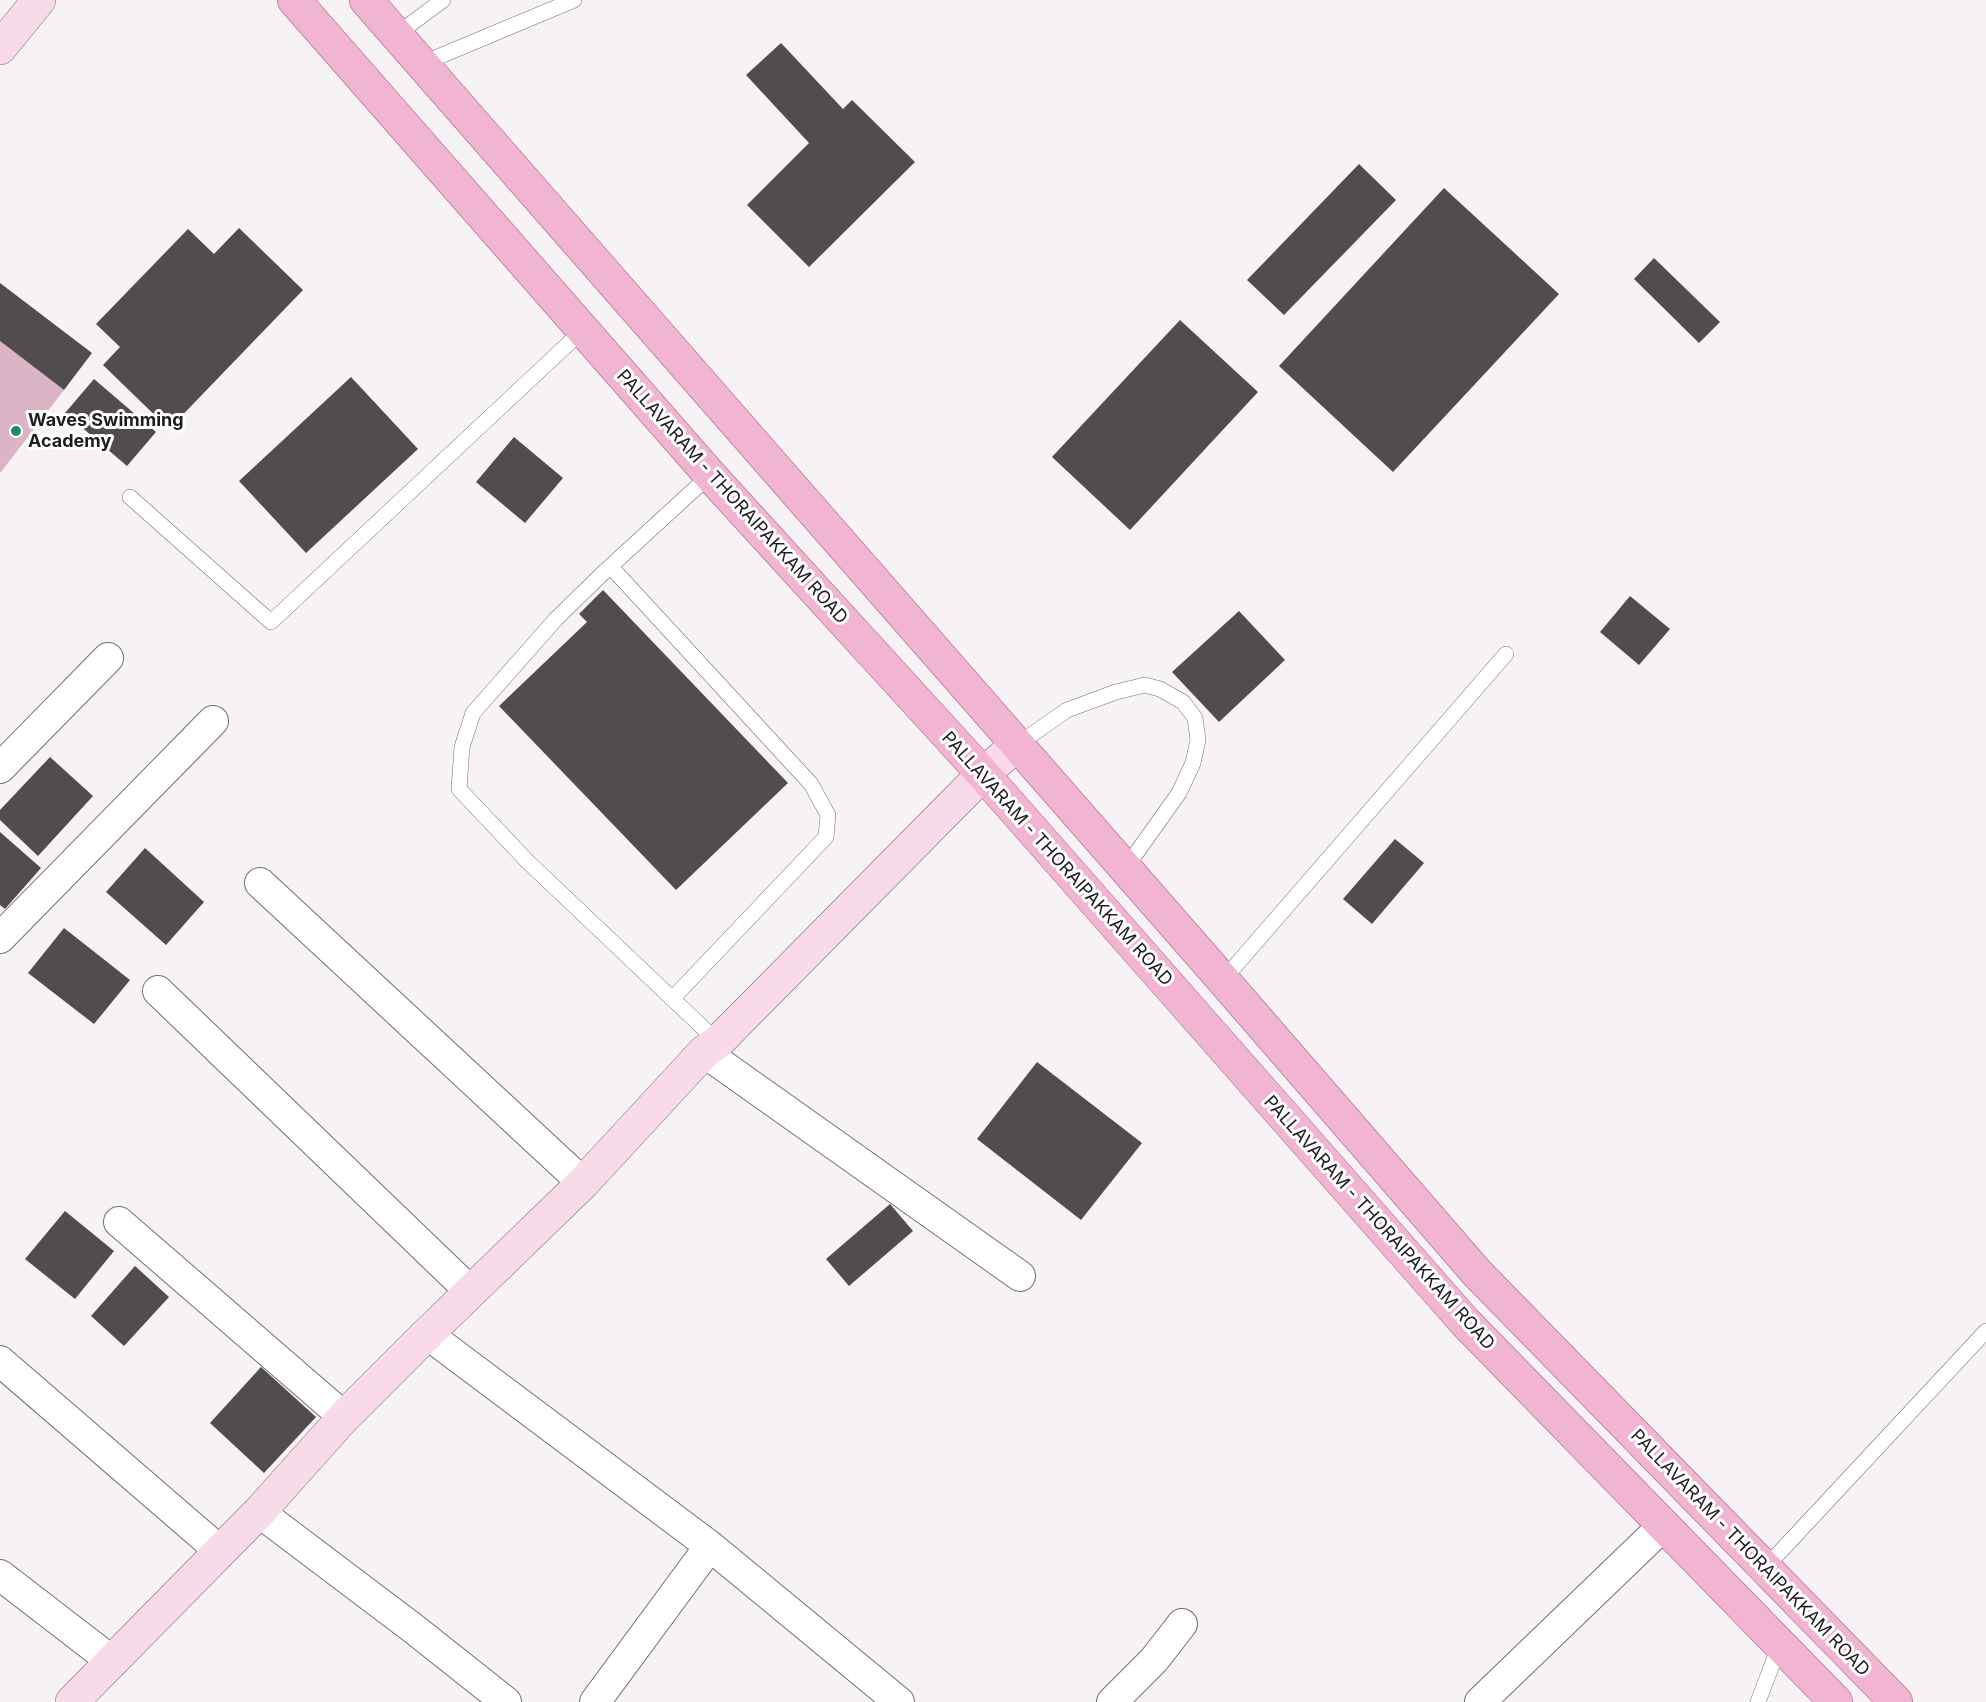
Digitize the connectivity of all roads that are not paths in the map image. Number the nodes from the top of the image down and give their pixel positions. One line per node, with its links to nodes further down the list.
1 (39, 0): 7 (street)
2 (294, 0): 9 (main road, PALLAVARAM - THORAIPAKKAM ROAD)
3 (366, 0): 6 (main road, PALLAVARAM - THORAIPAKKAM ROAD)
4 (443, 0): 6 (lane)
5 (574, 0): 8 (lane)
6 (396, 35): 8 (main road, PALLAVARAM - THORAIPAKKAM ROAD)
7 (2, 41)
8 (421, 64): 16 (main road, PALLAVARAM - THORAIPAKKAM ROAD)
9 (584, 330): 10 (main road, PALLAVARAM - THORAIPAKKAM ROAD); 11 (lane)
10 (710, 475): 12 (lane); 18 (main road, PALLAVARAM - THORAIPAKKAM ROAD)
11 (130, 497)
12 (611, 567): 24 (lane); 24 (lane)
13 (1506, 654): 22 (lane)
14 (108, 658): 17 (street)
15 (213, 721): 21 (street)
16 (1017, 745): 18 (street); 19 (main road, PALLAVARAM - THORAIPAKKAM ROAD); 19 (lane)
17 (0, 768)
18 (982, 774): 25 (street); 35 (main road, PALLAVARAM - THORAIPAKKAM ROAD)
19 (1125, 869): 22 (main road, PALLAVARAM - THORAIPAKKAM ROAD)
20 (260, 883): 26 (street)
21 (0, 938)
22 (1223, 980): 38 (main road, PALLAVARAM - THORAIPAKKAM ROAD)
23 (158, 991): 29 (street)
24 (672, 999): 25 (lane)
25 (711, 1047): 26 (street); 28 (street)
26 (583, 1183): 29 (street)
27 (119, 1221): 33 (street)
28 (1020, 1276)
29 (471, 1292): 31 (street)
30 (1986, 1331): 38 (lane)
31 (427, 1334): 33 (street); 36 (street)
32 (0, 1361): 37 (street)
33 (344, 1417): 34 (street)
34 (259, 1512): 37 (street); 44 (street)
35 (1664, 1526): 41 (main road, PALLAVARAM - THORAIPAKKAM ROAD); 48 (street)
36 (710, 1546): 45 (street); 46 (street)
37 (220, 1551): 42 (street)
38 (1765, 1568): 51 (main road, PALLAVARAM - THORAIPAKKAM ROAD)
39 (0, 1575): 42 (street)
40 (1182, 1624): 47 (street)
41 (1780, 1644): 49 (lane); 50 (main road, PALLAVARAM - THORAIPAKKAM ROAD)
42 (113, 1662): 43 (street)
43 (72, 1702)
44 (506, 1702)
45 (596, 1702)
46 (898, 1702)
47 (1112, 1702)
48 (1480, 1702)
49 (1758, 1702)
50 (1836, 1702)
51 (1896, 1702)

